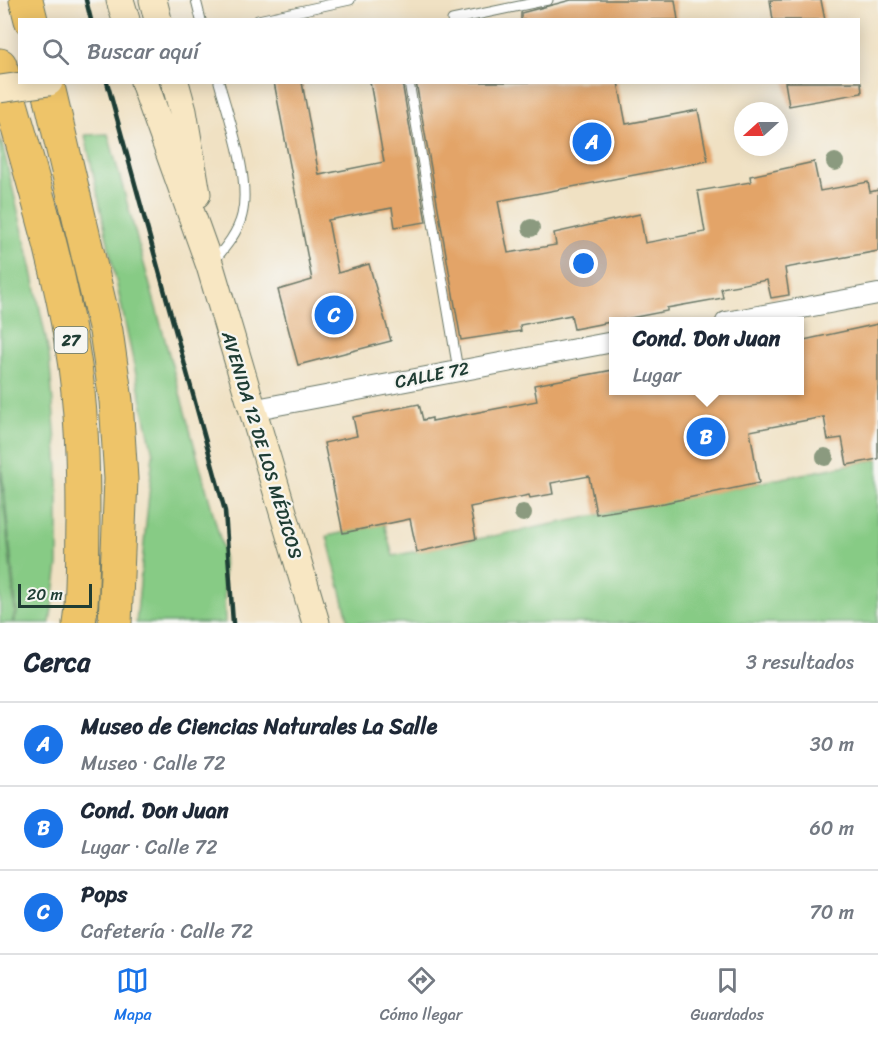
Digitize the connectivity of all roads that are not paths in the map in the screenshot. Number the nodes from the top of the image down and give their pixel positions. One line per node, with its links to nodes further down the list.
1 (26, 0): 7 (highway)
2 (120, 0): 8 (main road)
3 (153, 0): 9 (main road)
4 (196, 0): 10 (lane)
5 (350, 0): 11 (lane)
6 (548, 0): 12 (lane)
7 (30, 18)
8 (125, 18)
9 (158, 18)
10 (200, 18)
11 (267, 18)
12 (462, 18)
13 (0, 65): 29 (highway, 27)
14 (34, 84): 21 (main road, bridge)
15 (48, 84): 30 (highway, 27)
16 (145, 84): 23 (main road, AVENIDA 12 DE LOS MÉDICOS)
17 (164, 84): 22 (main road)
18 (176, 84): 22 (main road, AVENIDA 12 DE LOS MÉDICOS)
19 (220, 84): 23 (lane)
20 (409, 84): 27 (lane)
21 (0, 89)
22 (183, 111): 23 (main road, AVENIDA 12 DE LOS MÉDICOS)
23 (210, 266): 28 (main road, AVENIDA 12 DE LOS MÉDICOS)
24 (878, 294): 25 (street)
25 (749, 317)
26 (609, 343): 27 (street, CALLE 72)
27 (458, 370): 28 (street, CALLE 72)
28 (251, 410): 31 (main road, AVENIDA 12 DE LOS MÉDICOS)
29 (79, 623)
30 (115, 623)
31 (316, 623)

